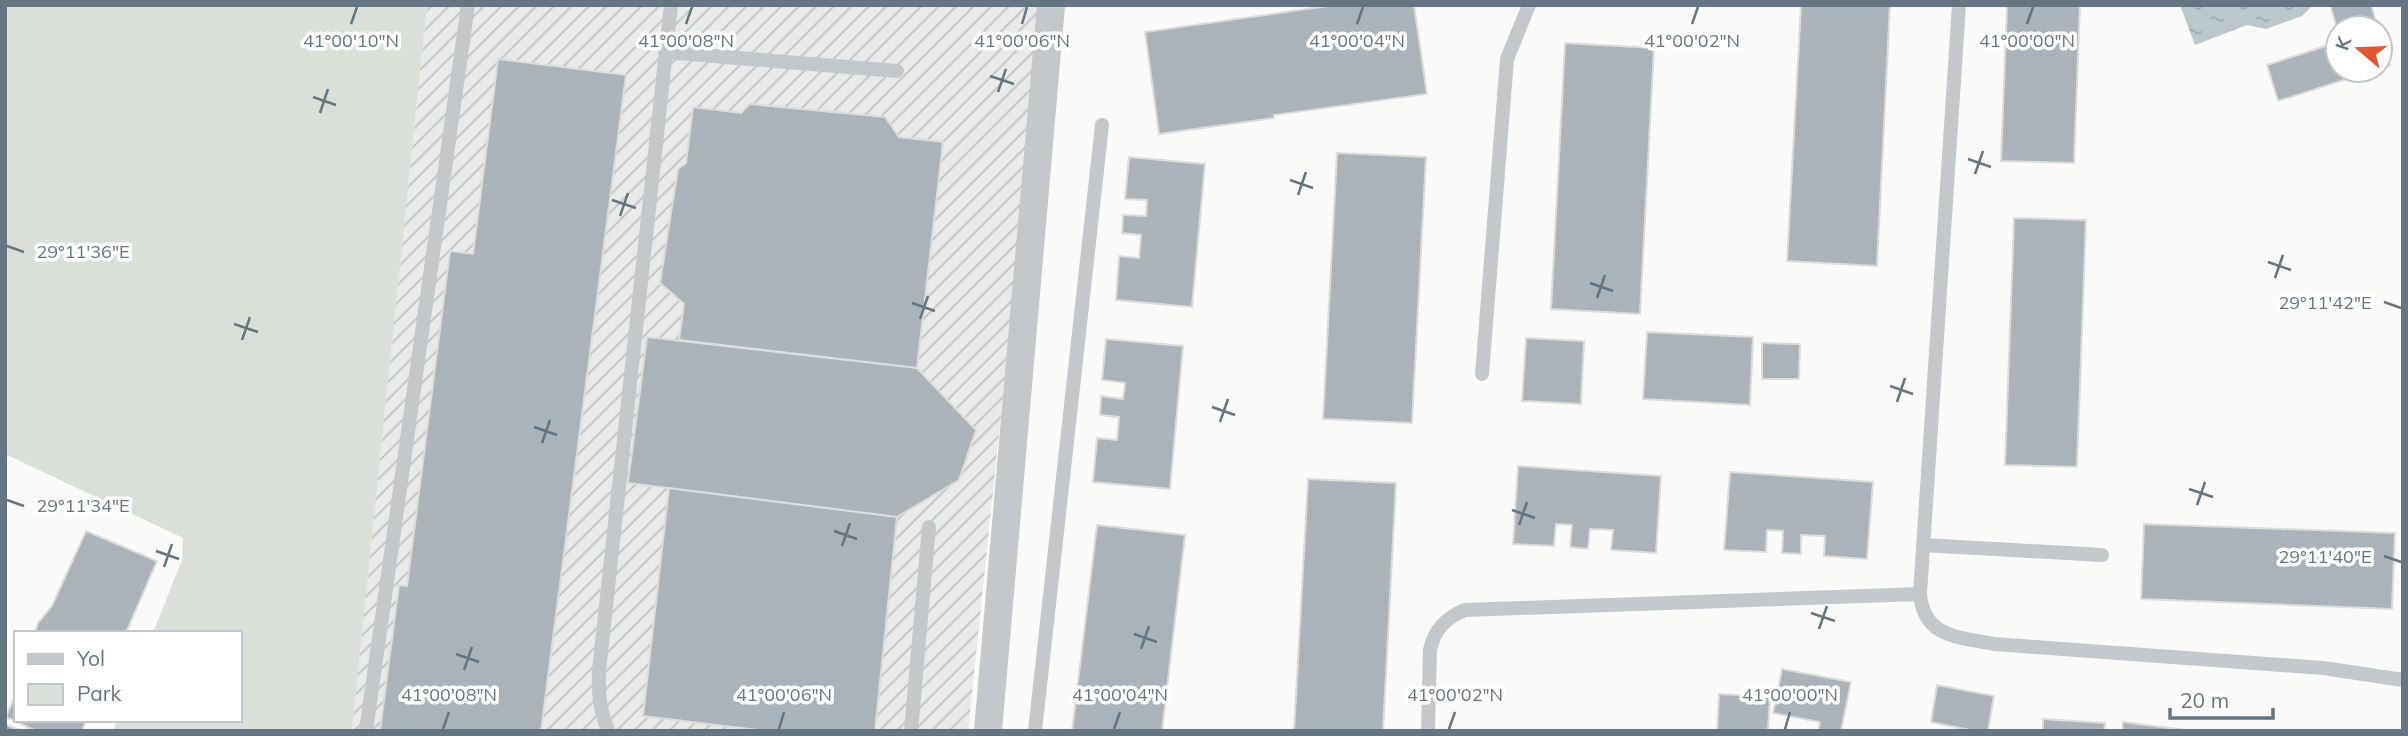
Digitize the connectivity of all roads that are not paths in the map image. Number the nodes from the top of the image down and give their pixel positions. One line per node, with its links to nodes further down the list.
1 (468, 5): 15 (lane)
2 (671, 5): 6 (lane)
3 (1051, 5): 18 (street)
4 (1529, 5): 9 (lane)
5 (1959, 5): 11 (lane)
6 (665, 52): 7 (lane); 16 (lane)
7 (897, 71)
8 (1102, 125): 19 (lane)
9 (1482, 374)
10 (929, 527): 17 (lane)
11 (1923, 545): 12 (lane); 13 (lane)
12 (2102, 555)
13 (1920, 594): 14 (lane); 20 (lane)
14 (2403, 680)
15 (366, 731)
16 (608, 731)
17 (911, 731)
18 (988, 731)
19 (1035, 731)
20 (1428, 731)

